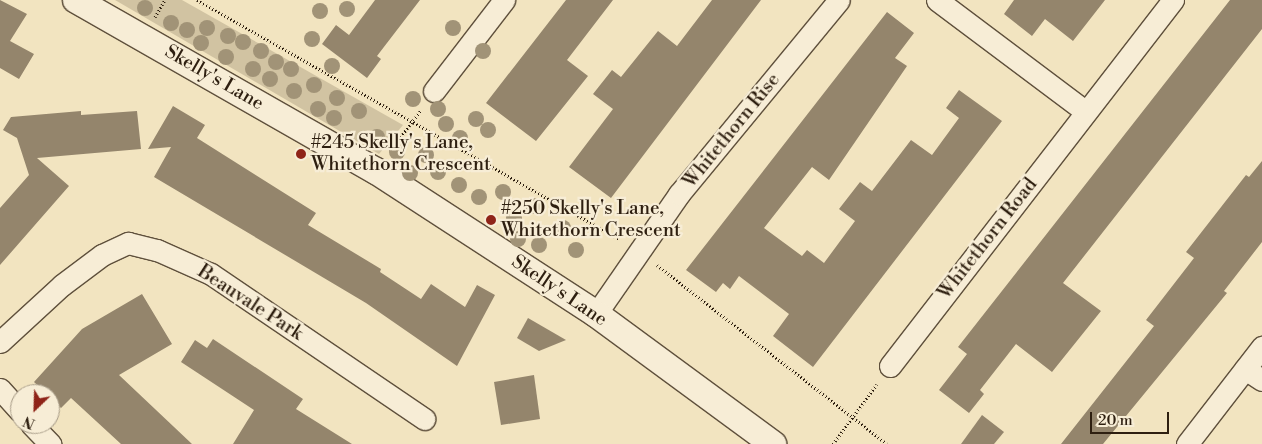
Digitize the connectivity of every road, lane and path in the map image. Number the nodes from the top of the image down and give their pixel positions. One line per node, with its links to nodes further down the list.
1 (76, 0): 10 (street, Skelly's Lane)
2 (197, 0): 9 (path)
3 (504, 0): 7 (street)
4 (838, 0): 11 (street, Whitethorn Rise)
5 (937, 0): 8 (street)
6 (1173, 0): 8 (street, Whitethorn Road)
7 (434, 91): 9 (path)
8 (1086, 112): 15 (street, Whitethorn Road)
9 (411, 123): 10 (path); 11 (path)
10 (376, 171): 12 (street, Skelly's Lane)
11 (640, 251): 12 (street, Whitethorn Rise); 19 (path)
12 (596, 314): 22 (street, Skelly's Lane)
13 (0, 342): 20 (street, Beauvale Park)
14 (1262, 347): 16 (street)
15 (890, 366): 19 (path)
16 (1253, 374): 26 (street)
17 (0, 389): 18 (street)
18 (10, 400)
19 (853, 417): 24 (path); 25 (path)
20 (424, 419)
21 (40, 434): 23 (street)
22 (767, 442)
23 (50, 444)
24 (833, 444)
25 (887, 444)
26 (1187, 444)

